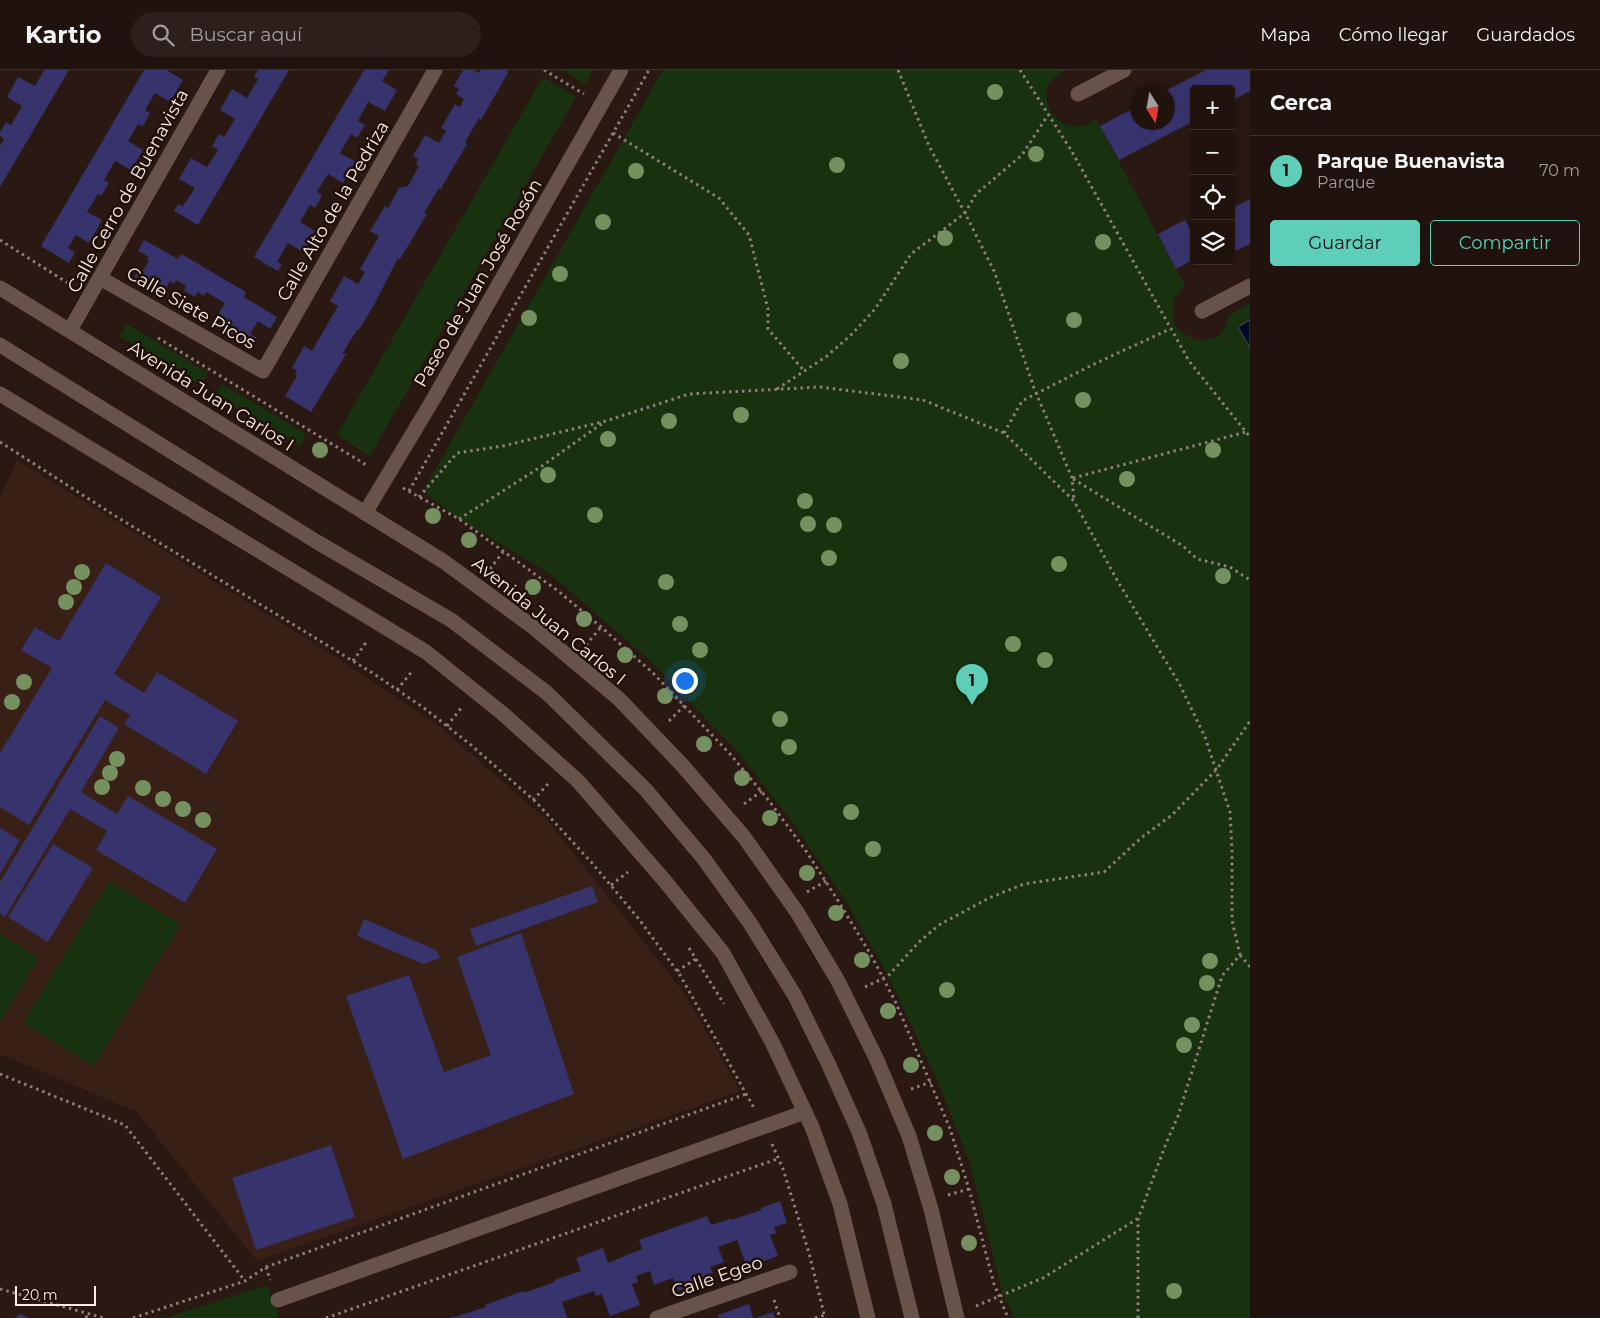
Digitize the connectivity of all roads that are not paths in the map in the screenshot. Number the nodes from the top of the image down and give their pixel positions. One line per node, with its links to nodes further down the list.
1 (218, 70): 6 (main road, Calle Cerro de Buenavista)
2 (435, 70): 12 (main road, Calle Alto de la Pedriza)
3 (621, 70): 14 (main road, Paseo de Juan José Rosón)
4 (1124, 70): 5 (main road)
5 (1078, 94)
6 (100, 278): 10 (main road, Calle Cerro de Buenavista); 12 (main road, Calle Siete Picos)
7 (1250, 286): 9 (main road)
8 (0, 288): 10 (main road, Avenida Juan Carlos I)
9 (1202, 311)
10 (70, 330): 14 (main road, Avenida Juan Carlos I)
11 (0, 345): 20 (main road)
12 (263, 371)
13 (0, 394): 15 (main road)
14 (365, 513): 21 (main road, Avenida Juan Carlos I)
15 (805, 1112): 17 (main road); 19 (main road)
16 (790, 1272): 18 (main road, Calle Egeo)
17 (278, 1300)
18 (657, 1318)
19 (868, 1318)
20 (912, 1318)
21 (957, 1318)

